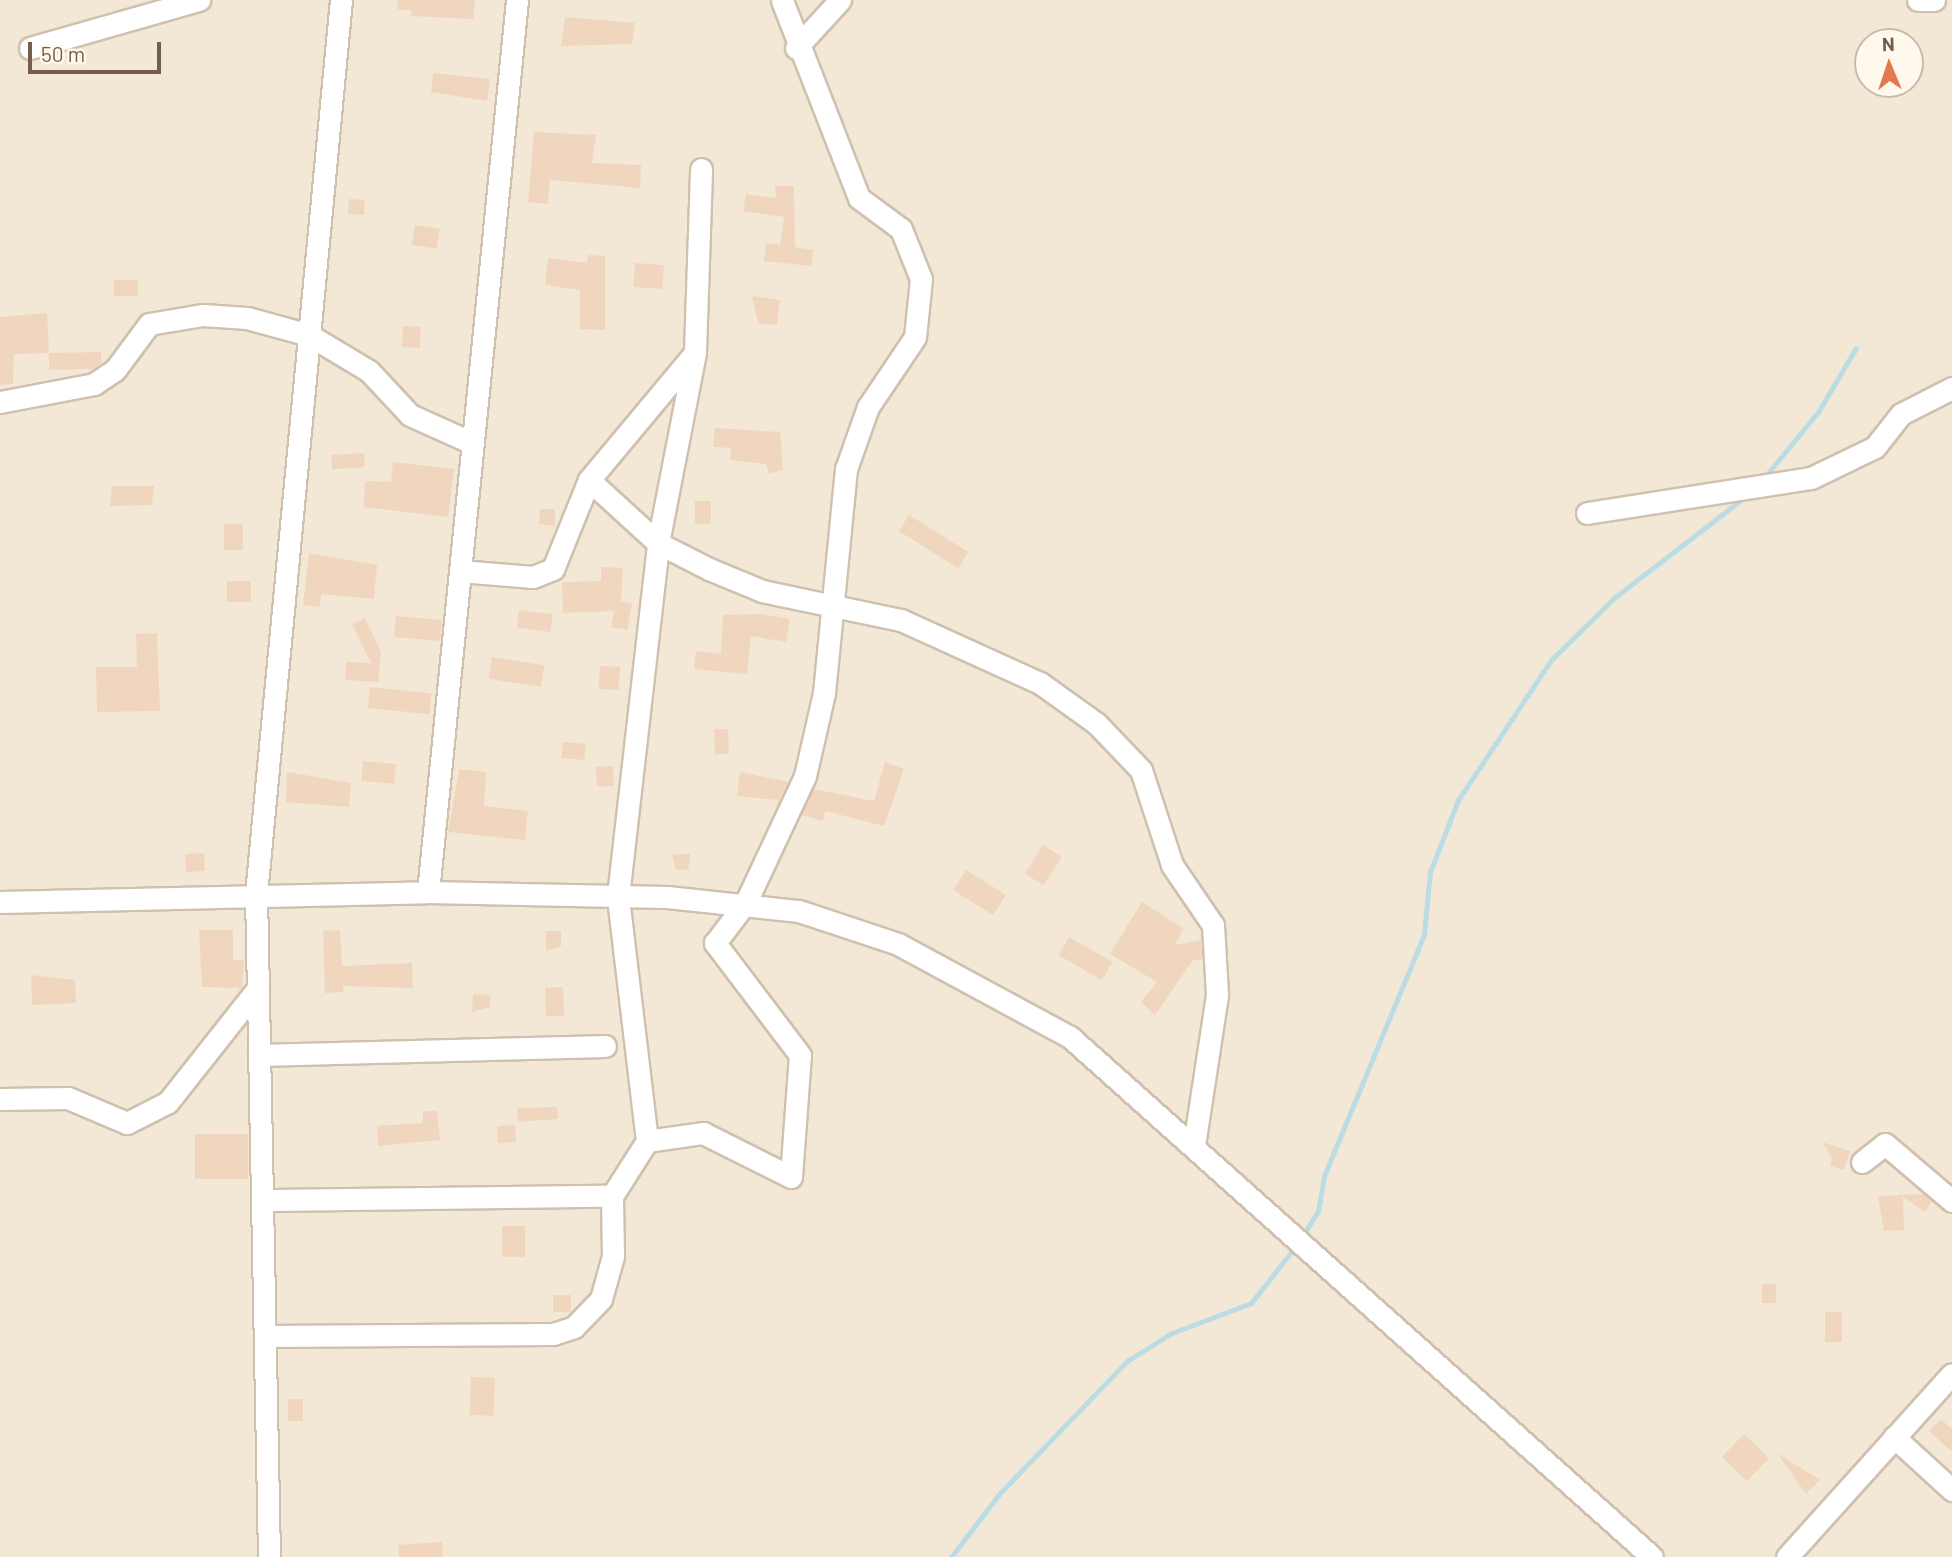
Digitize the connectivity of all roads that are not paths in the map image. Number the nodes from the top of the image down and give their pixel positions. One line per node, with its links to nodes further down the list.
1 (199, 0): 8 (street)
2 (341, 0): 11 (street)
3 (517, 0): 15 (street)
4 (782, 0): 9 (street)
5 (840, 0): 9 (street)
6 (1918, 0): 7 (street)
7 (1934, 0)
8 (30, 48)
9 (796, 48): 20 (street)
10 (701, 169): 12 (street)
11 (309, 335): 14 (street); 15 (street); 22 (street)
12 (695, 352): 16 (street); 18 (street)
13 (1952, 388): 17 (street)
14 (0, 402)
15 (472, 443): 19 (street)
16 (589, 480): 18 (street); 19 (street)
17 (1587, 513)
18 (658, 543): 20 (street); 23 (street)
19 (460, 571): 21 (street)
20 (829, 603): 25 (street); 31 (street)
21 (428, 892): 22 (street); 23 (street)
22 (256, 894): 24 (street); 26 (street)
23 (618, 896): 25 (street); 30 (street)
24 (0, 902)
25 (746, 902): 30 (street); 31 (street)
26 (258, 988): 28 (street); 29 (street)
27 (605, 1046): 28 (street)
28 (259, 1055): 34 (street)
29 (0, 1099)
30 (647, 1141): 33 (street)
31 (1194, 1146): 41 (street)
32 (1862, 1163): 35 (street)
33 (612, 1196): 34 (street); 36 (street)
34 (262, 1200): 36 (street)
35 (1952, 1202)
36 (265, 1336): 40 (street)
37 (1952, 1374): 38 (street)
38 (1894, 1437): 39 (street); 42 (street)
39 (1952, 1490)
40 (269, 1557)
41 (1652, 1557)
42 (1787, 1557)

